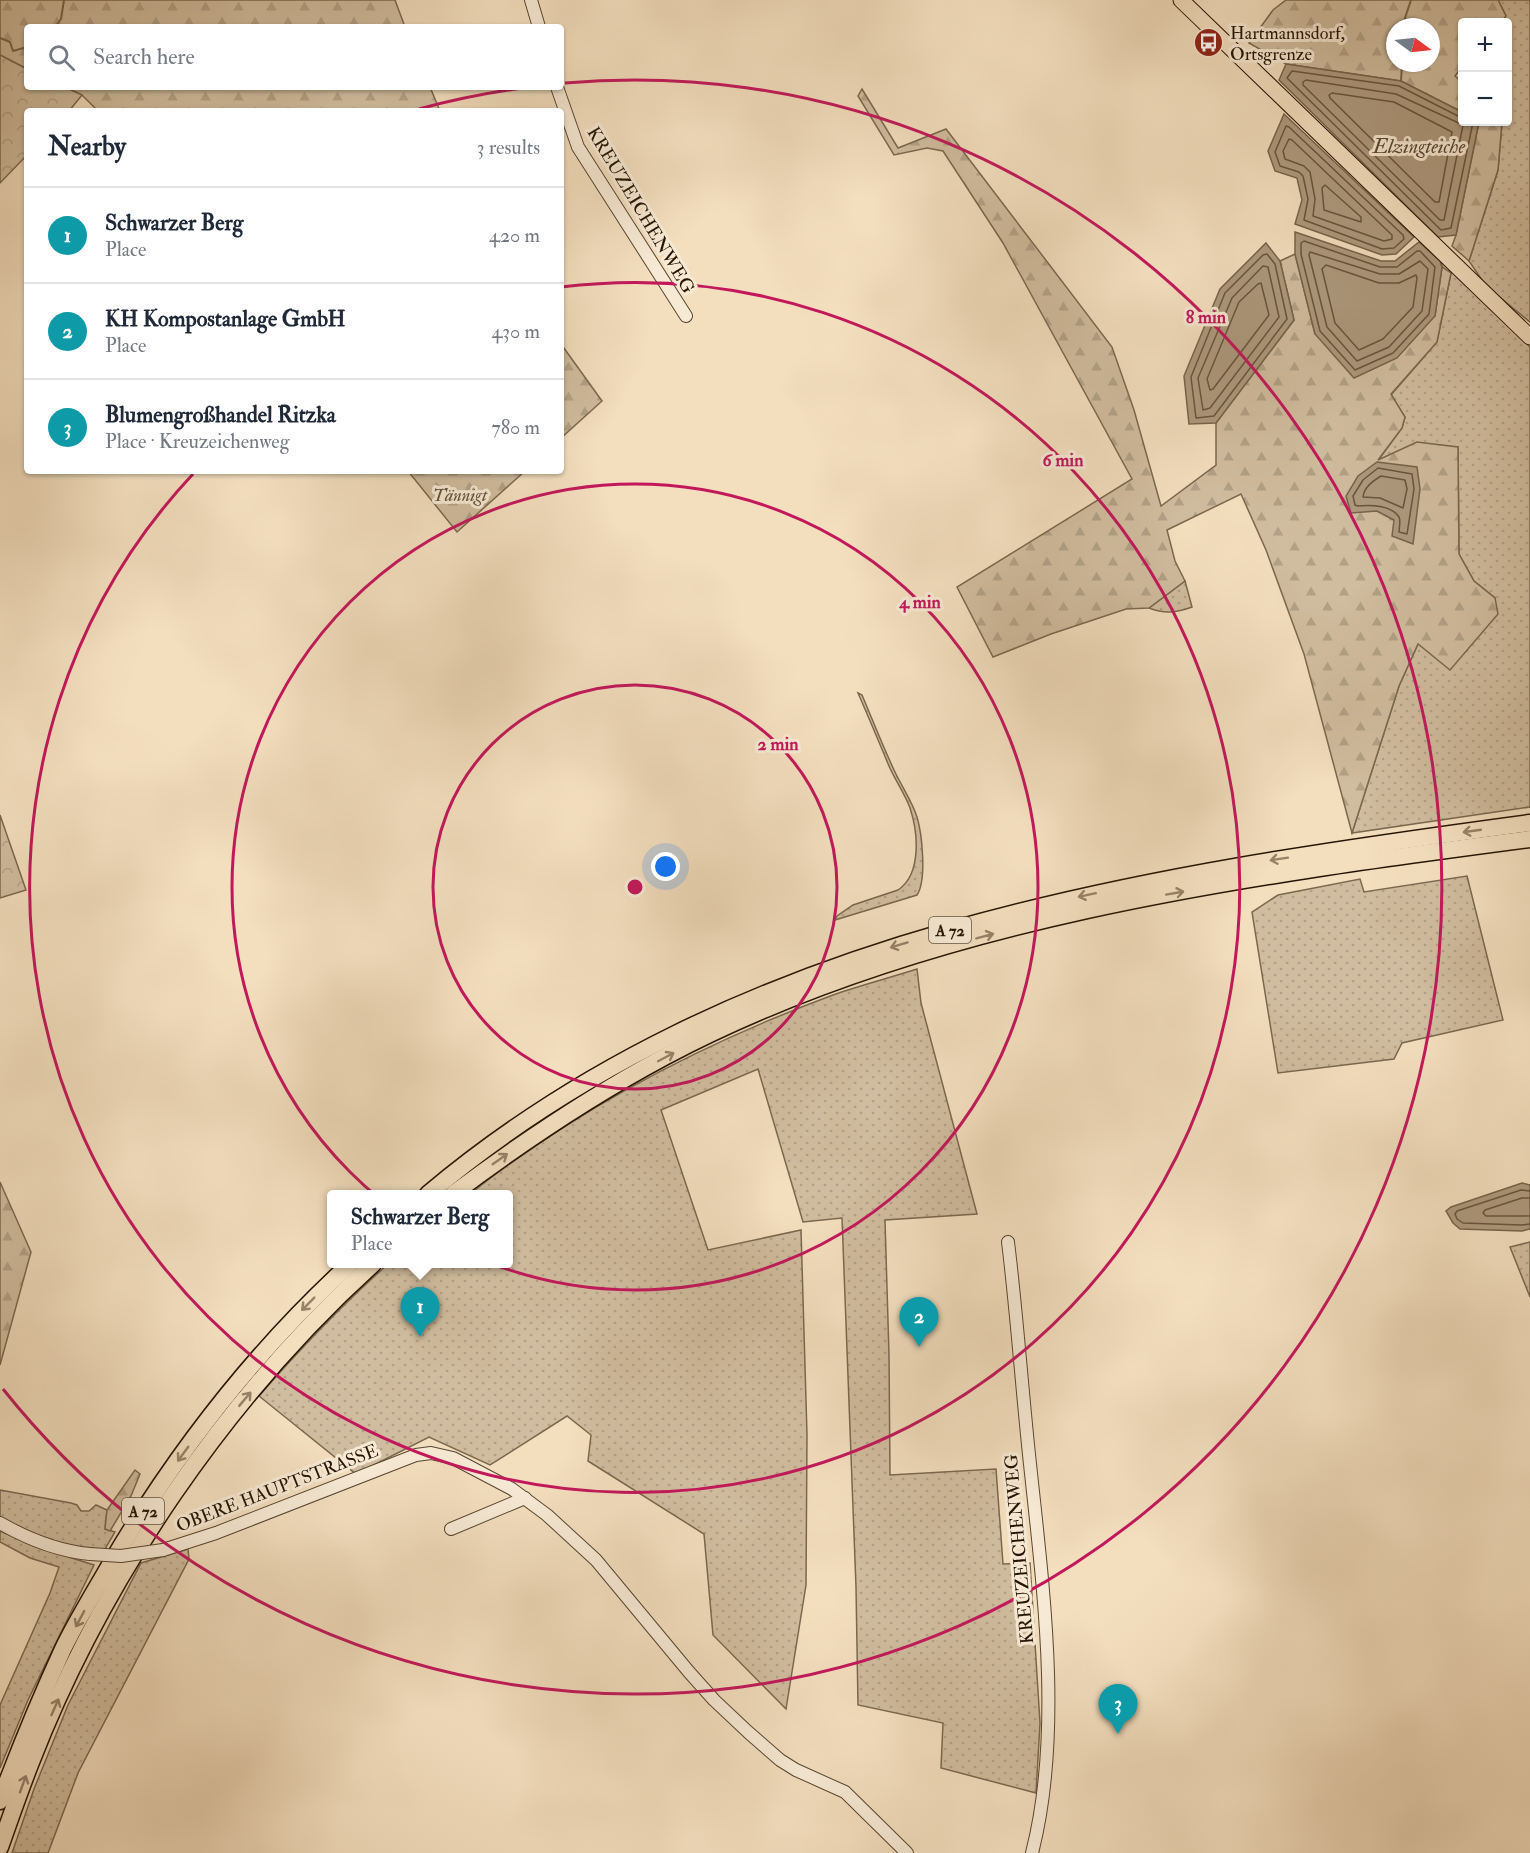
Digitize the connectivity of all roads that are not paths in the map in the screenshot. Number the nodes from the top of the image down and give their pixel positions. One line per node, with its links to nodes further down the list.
1 (531, 0): 3 (street)
2 (1181, 0): 6 (main road)
3 (538, 24)
4 (558, 90): 5 (street, KREUZEICHENWEG)
5 (686, 316)
6 (1530, 337)
7 (1530, 823): 9 (highway, A 72, one-way to 9)
8 (1530, 839): 10 (highway, A 72, one-way to 8)
9 (433, 1190)
10 (459, 1190)
11 (1008, 1242): 20 (street, KREUZEICHENWEG)
12 (345, 1268): 17 (highway, A 72, one-way to 17)
13 (368, 1268): 18 (highway, A 72, one-way to 13)
14 (525, 1498): 15 (street, OBERE HAUPTSTRASSE, bridge); 16 (street); 19 (street, OBERE HAUPTSTRASSE)
15 (0, 1523)
16 (451, 1529)
17 (0, 1801)
18 (0, 1847)
19 (907, 1853)
20 (1032, 1853)

